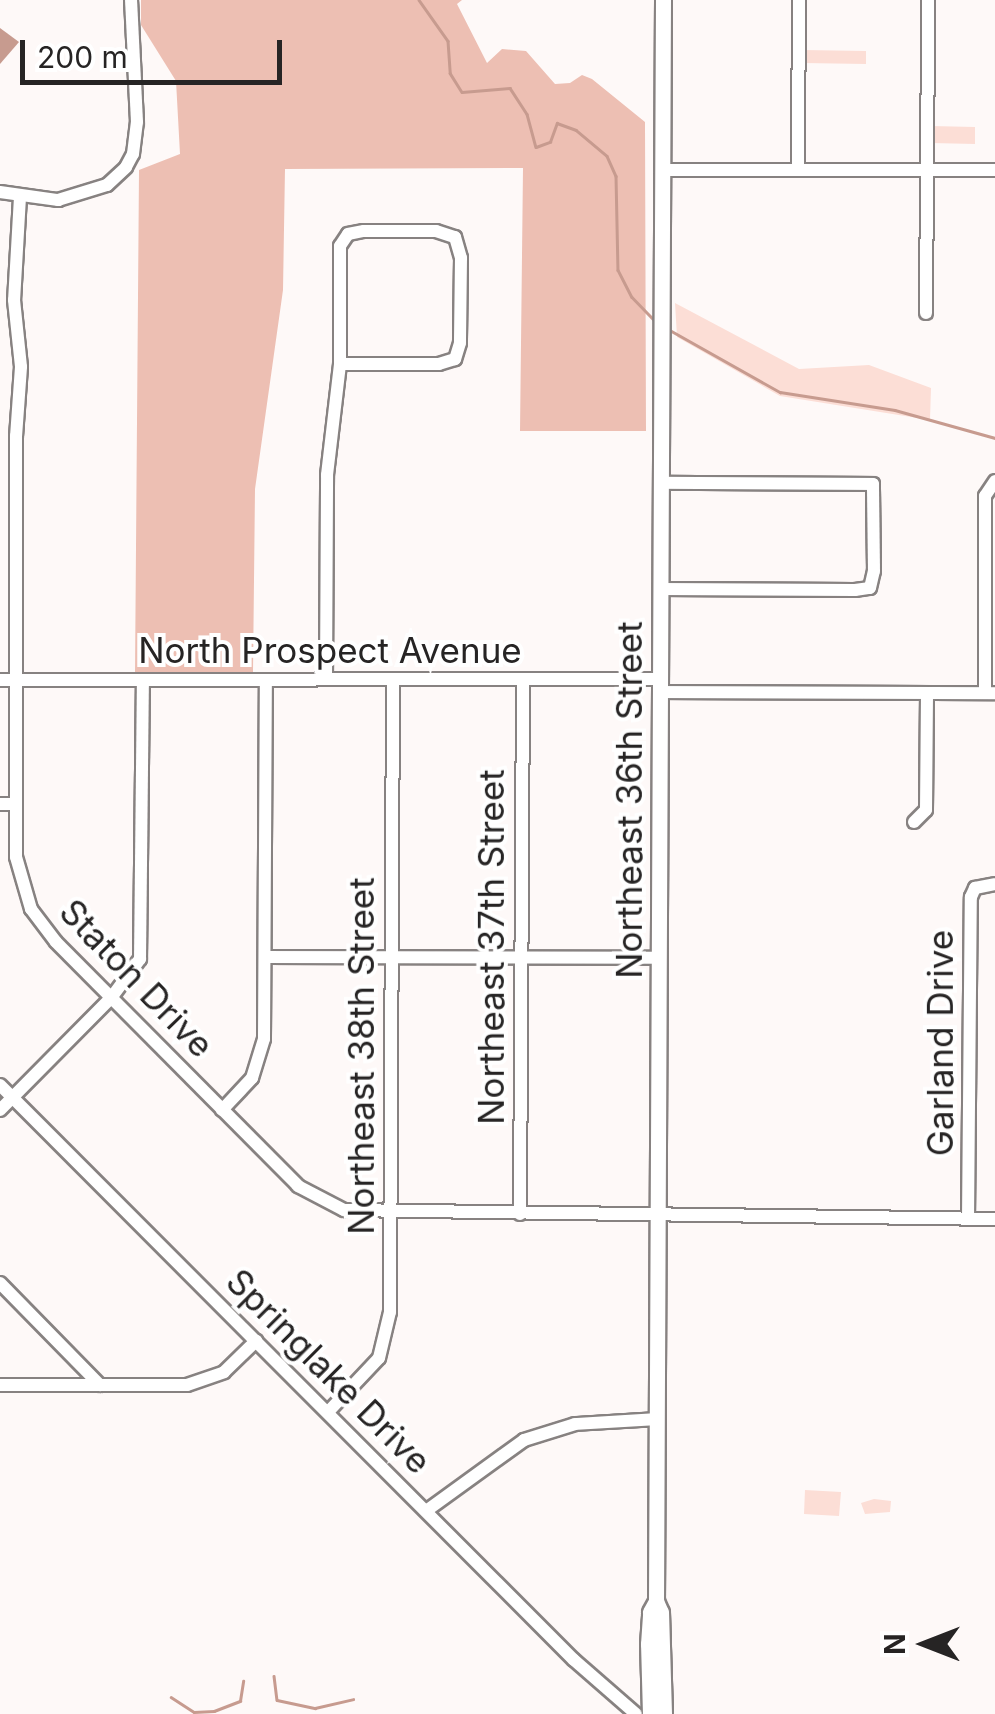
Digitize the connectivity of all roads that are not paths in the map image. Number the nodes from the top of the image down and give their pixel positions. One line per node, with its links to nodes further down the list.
1 (131, 0): 10 (street)
2 (663, 0): 5 (main road, Northeast 36th Street)
3 (798, 0): 6 (street)
4 (928, 0): 7 (street)
5 (662, 170): 6 (street); 14 (main road, Northeast 36th Street)
6 (798, 170): 7 (street)
7 (925, 170): 8 (street); 11 (street)
8 (995, 170)
9 (0, 192): 10 (street)
10 (20, 196): 18 (street, Staton Drive)
11 (926, 313)
12 (340, 364): 12 (street); 21 (street)
13 (994, 481): 25 (street)
14 (660, 483): 15 (main road, Northeast 36th Street); 15 (street)
15 (660, 589): 23 (main road, Northeast 36th Street)
16 (392, 679): 21 (street, North Prospect Avenue); 22 (street, North Prospect Avenue); 31 (street, Northeast 38th Street)
17 (0, 680): 18 (street, North Prospect Avenue)
18 (15, 680): 19 (street, North Prospect Avenue); 27 (street, Staton Drive)
19 (143, 680): 20 (street, North Prospect Avenue); 34 (street)
20 (266, 680): 21 (street, North Prospect Avenue); 30 (street)
21 (326, 680)
22 (522, 680): 23 (street, North Prospect Avenue); 32 (street, Northeast 37th Street)
23 (660, 686): 24 (street, North Prospect Avenue); 33 (main road, Northeast 36th Street)
24 (926, 693): 25 (street, North Prospect Avenue); 28 (street)
25 (990, 693)
26 (0, 804): 27 (street)
27 (16, 804): 34 (street, Staton Drive)
28 (914, 822)
29 (995, 884): 42 (street, Garland Drive)
30 (265, 957): 31 (street); 38 (street)
31 (392, 957): 32 (street); 39 (street, Northeast 38th Street)
32 (521, 957): 33 (street); 40 (street, Northeast 37th Street)
33 (658, 958): 41 (main road, Northeast 36th Street)
34 (111, 998): 36 (street); 38 (street, Staton Drive)
35 (0, 1085): 36 (street, Springlake Drive)
36 (12, 1097): 37 (street); 45 (street, Springlake Drive)
37 (0, 1110)
38 (222, 1110): 39 (street, Staton Drive)
39 (390, 1214): 40 (street, Staton Drive); 48 (street, Northeast 38th Street)
40 (520, 1214): 41 (street, Staton Drive)
41 (657, 1216): 42 (street, Staton Drive); 49 (main road, Northeast 36th Street)
42 (968, 1219): 43 (street, Staton Drive)
43 (995, 1219)
44 (0, 1283): 47 (street)
45 (256, 1340): 47 (street); 48 (street, Springlake Drive)
46 (0, 1385): 47 (street)
47 (100, 1386)
48 (328, 1412): 50 (street, Springlake Drive)
49 (656, 1419): 50 (street); 51 (main road, Northeast 36th Street)
50 (426, 1511): 52 (street, Springlake Drive)
51 (656, 1601): 55 (main road, Northeast 36th Street); 56 (main road, Northeast 36th Street)
52 (614, 1699): 53 (street, Springlake Drive); 54 (street, Springlake Drive)
53 (622, 1714)
54 (636, 1714)
55 (650, 1714)
56 (664, 1714)

